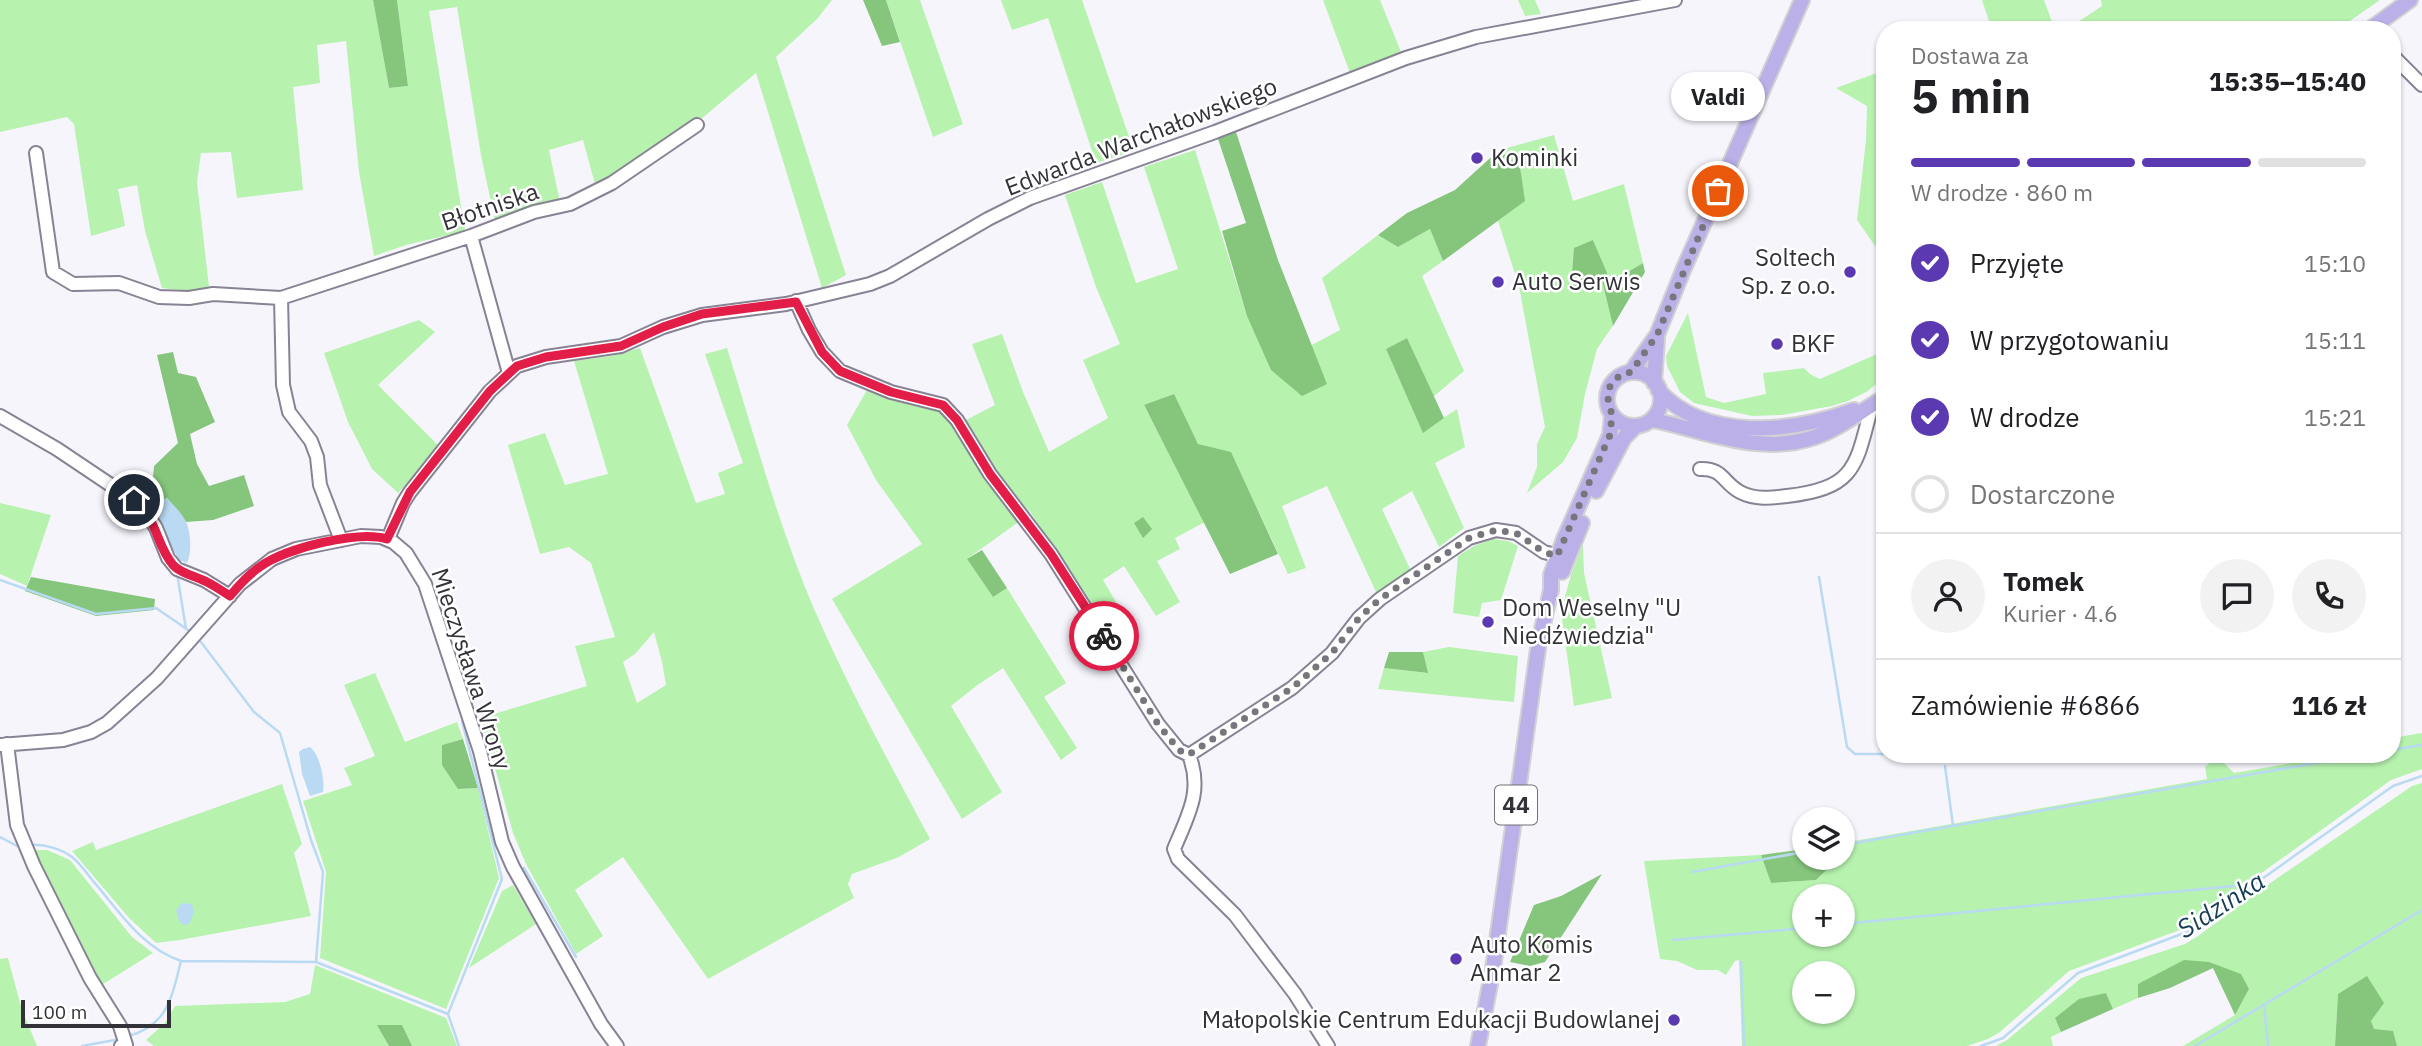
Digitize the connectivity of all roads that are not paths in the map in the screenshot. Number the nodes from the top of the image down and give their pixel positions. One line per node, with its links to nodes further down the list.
1 (1675, 0): 11 (street, Edwarda Warchałowskiego)
2 (1802, 0): 12 (main road)
3 (2410, 0): 4 (main road)
4 (2381, 21)
5 (2401, 64): 6 (street)
6 (2422, 85)
7 (697, 125): 9 (street, Błotniska)
8 (36, 153): 10 (street, Błotniska)
9 (471, 236): 10 (street, Błotniska); 14 (street)
10 (281, 298): 27 (street)
11 (796, 302): 14 (street, Edwarda Warchałowskiego); 31 (street)
12 (1657, 335): 13 (main road); 15 (main road)
13 (1631, 372): 15 (main road); 19 (main road, 44)
14 (509, 373): 26 (street, Edwarda Warchałowskiego)
15 (1656, 387): 16 (main road); 21 (main road)
16 (1876, 402)
17 (1876, 402): 22 (main road)
18 (1876, 406): 24 (street)
19 (1612, 415): 23 (main road); 28 (main road, 44)
20 (0, 416): 29 (street)
21 (1653, 419): 22 (main road); 23 (main road)
22 (1844, 423): 24 (street)
23 (1635, 427): 28 (main road, 44)
24 (1863, 442): 25 (street)
25 (1700, 469)
26 (387, 539): 27 (street); 33 (street, Mieczysława Wrony)
27 (341, 540): 29 (street)
28 (1562, 557): 31 (street); 35 (main road, 44)
29 (230, 596): 30 (street)
30 (3, 744): 32 (street)
31 (1188, 755): 34 (street)
32 (123, 1045)
33 (617, 1046)
34 (1328, 1046)
35 (1478, 1046)

